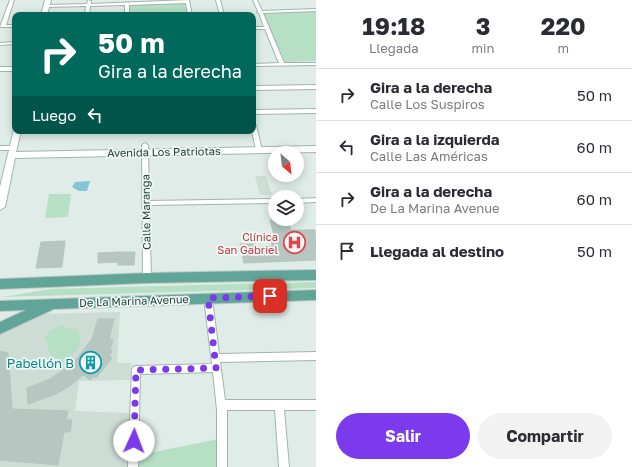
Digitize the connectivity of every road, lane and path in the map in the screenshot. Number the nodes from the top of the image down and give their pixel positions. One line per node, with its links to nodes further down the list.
1 (12, 0): 14 (street)
2 (218, 0): 12 (street)
3 (254, 0): 13 (street)
4 (187, 1): 7 (street); 11 (street)
5 (89, 2): 6 (street); 7 (street); 9 (street)
6 (47, 3)
7 (128, 3): 10 (street)
8 (316, 10): 13 (street)
9 (87, 12)
10 (127, 12)
11 (189, 12)
12 (221, 12)
13 (259, 12): 16 (street)
14 (2, 26)
15 (256, 28): 16 (street)
16 (266, 28): 19 (street)
17 (12, 43): 18 (street)
18 (0, 44)
19 (282, 64): 20 (street); 21 (street)
20 (316, 64)
21 (256, 65)
22 (12, 69): 23 (main road)
23 (0, 70)
24 (316, 87): 25 (street)
25 (256, 88)
26 (316, 111): 27 (street)
27 (256, 112)
28 (16, 134): 35 (main road)
29 (255, 134): 31 (street)
30 (316, 142): 31 (main road, Avenida Los Patriotas)
31 (258, 147): 33 (main road, Avenida Los Patriotas); 34 (main road, Avenida Los Patriotas)
32 (0, 148): 35 (street)
33 (316, 148)
34 (145, 149): 35 (main road, Avenida Los Patriotas); 39 (street, Calle Maranga)
35 (12, 151): 40 (main road)
36 (316, 200): 38 (street)
37 (268, 201): 39 (street)
38 (304, 201)
39 (146, 203): 42 (street, Calle Maranga)
40 (0, 207)
41 (316, 275): 42 (main road, De La Marina Avenue)
42 (147, 278): 43 (main road, De La Marina Avenue)
43 (0, 284)
44 (316, 295): 45 (main road, De La Marina Avenue)
45 (208, 298): 46 (main road, De La Marina Avenue); 52 (street)
46 (100, 302): 47 (main road, De La Marina Avenue); 49 (main road)
47 (54, 304): 48 (main road, De La Marina Avenue); 49 (main road)
48 (0, 306)
49 (38, 311): 50 (main road)
50 (0, 328)
51 (316, 356): 52 (street)
52 (216, 363): 53 (street); 56 (street)
53 (221, 405): 55 (street); 57 (street)
54 (316, 405): 55 (street)
55 (279, 406): 58 (street)
56 (133, 467)
57 (222, 467)
58 (284, 467)

